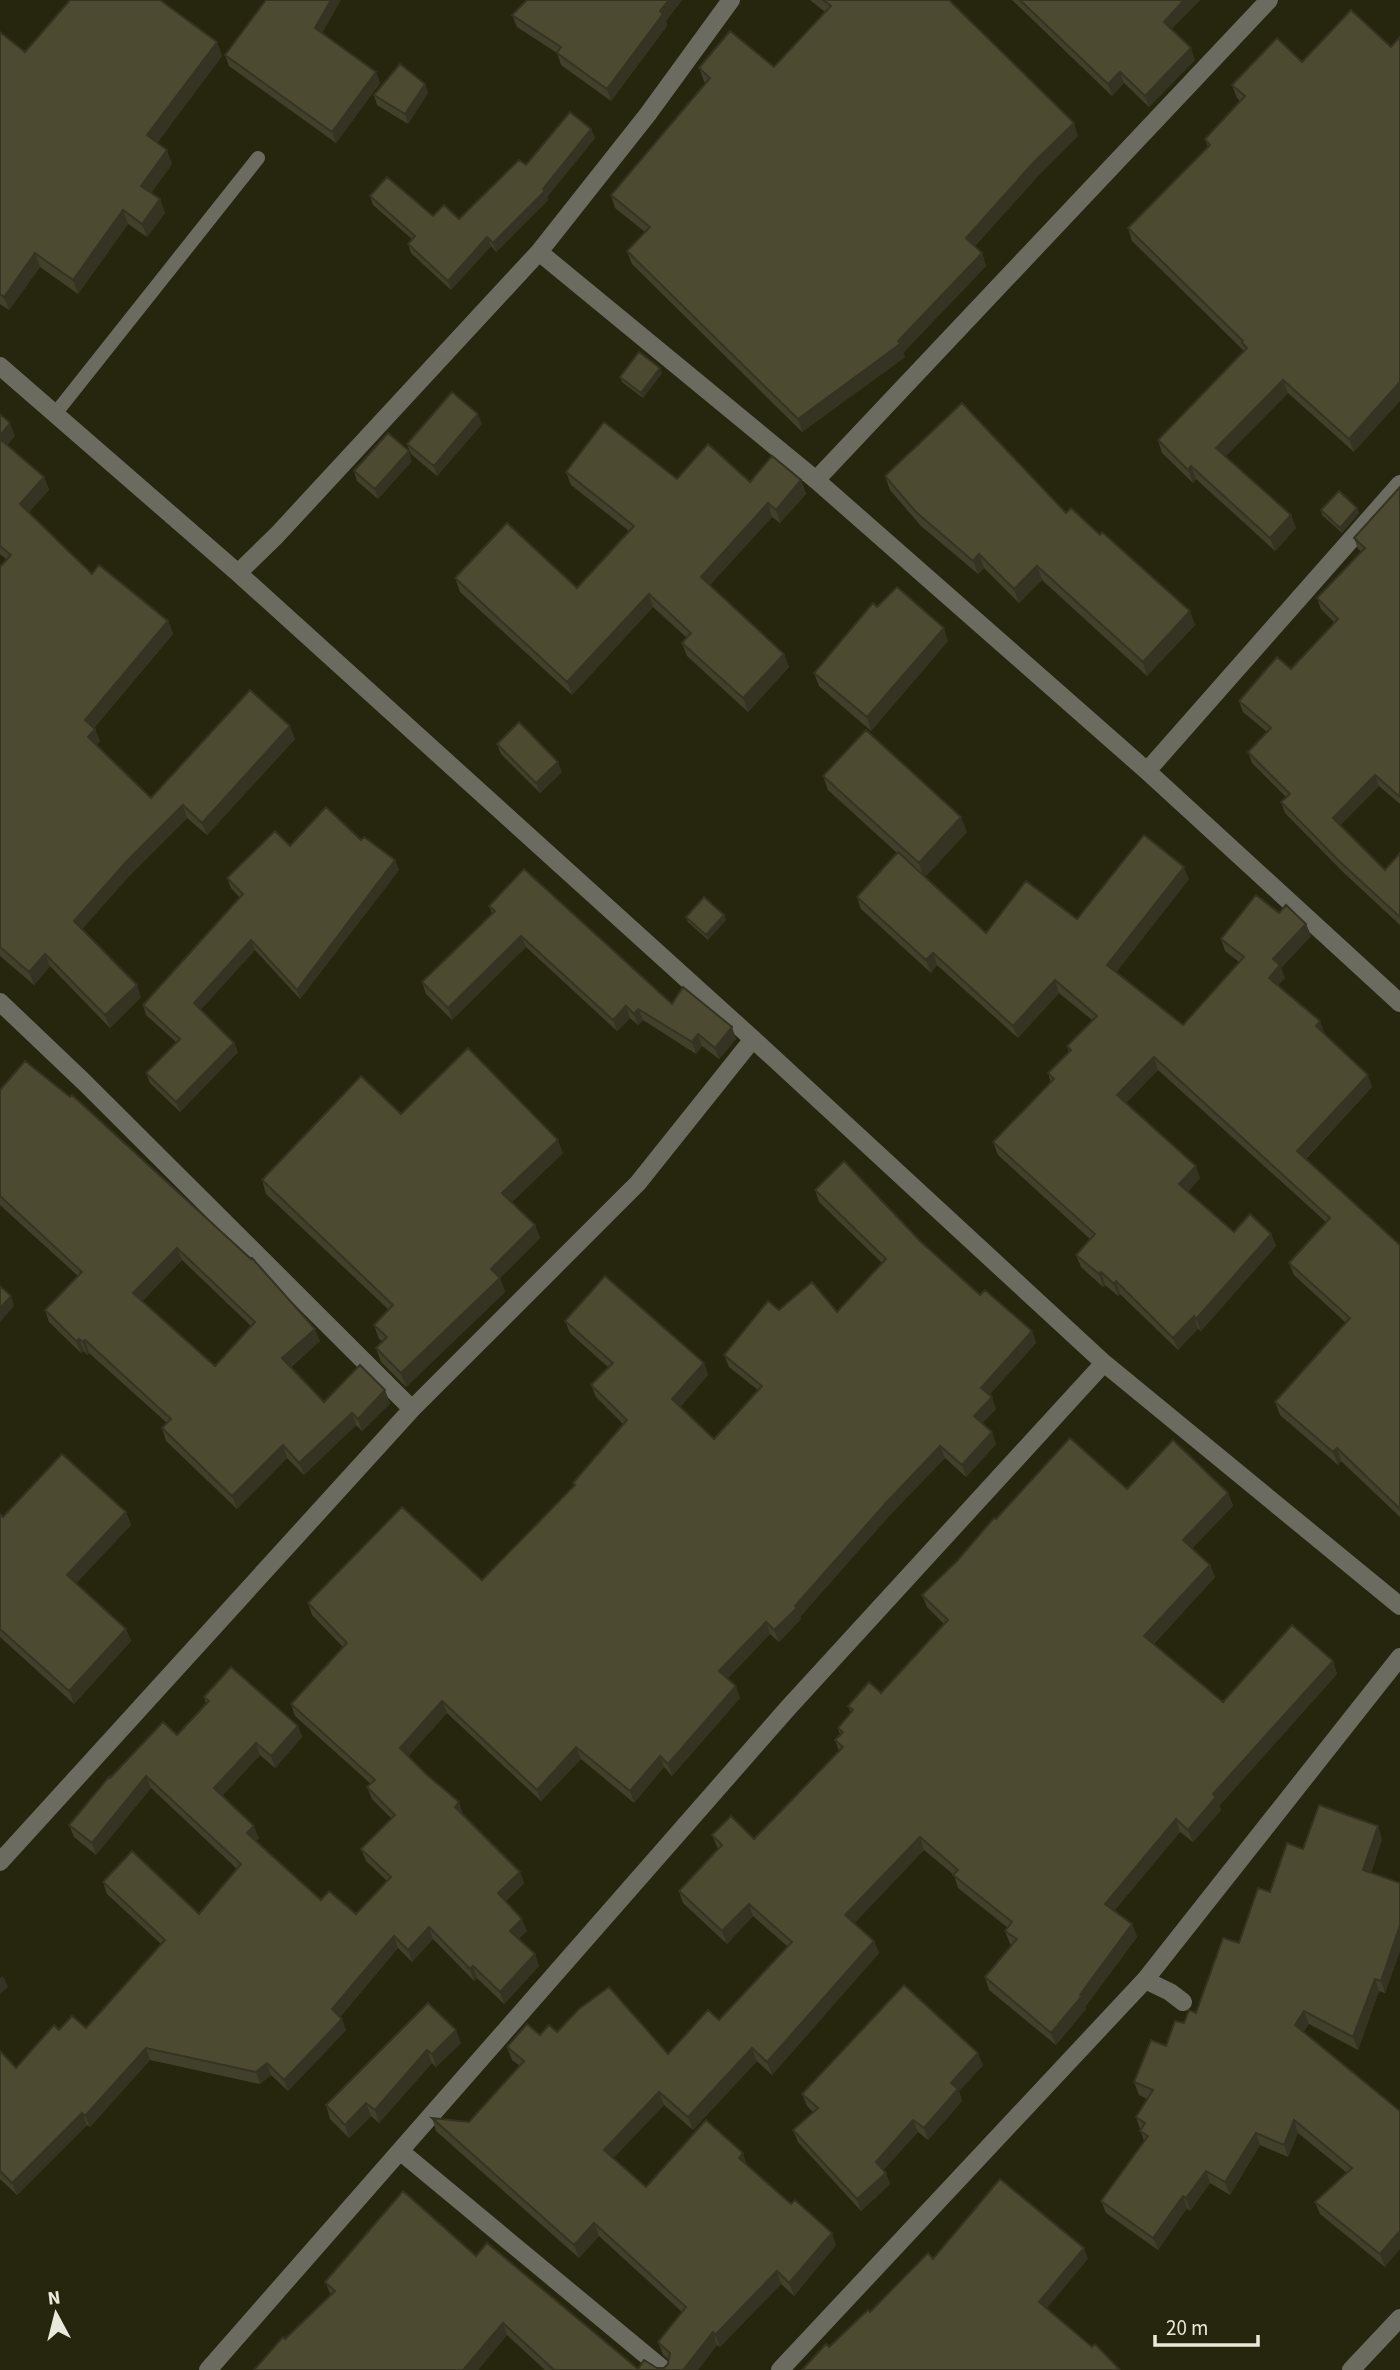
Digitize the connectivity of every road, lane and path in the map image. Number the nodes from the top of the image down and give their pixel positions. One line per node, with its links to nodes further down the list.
1 (731, 0): 4 (street)
2 (1269, 0): 7 (street)
3 (258, 158): 6 (lane)
4 (539, 252): 7 (street); 9 (street)
5 (0, 366): 6 (street)
6 (55, 414): 9 (street)
7 (816, 480): 10 (street)
8 (1400, 484): 10 (street)
9 (238, 573): 13 (street)
10 (1147, 771): 12 (street)
11 (0, 1002): 15 (street)
12 (1400, 1003)
13 (753, 1039): 14 (street); 15 (street)
14 (1104, 1363): 16 (street); 21 (street)
15 (412, 1409): 18 (street)
16 (1400, 1605)
17 (1400, 1657): 19 (street)
18 (0, 1862)
19 (1145, 1980): 20 (street); 25 (street)
20 (1183, 2002)
21 (400, 2151): 23 (street); 24 (street)
22 (1400, 2318): 26 (street)
23 (208, 2370)
24 (664, 2370)
25 (780, 2370)
26 (1351, 2370)

